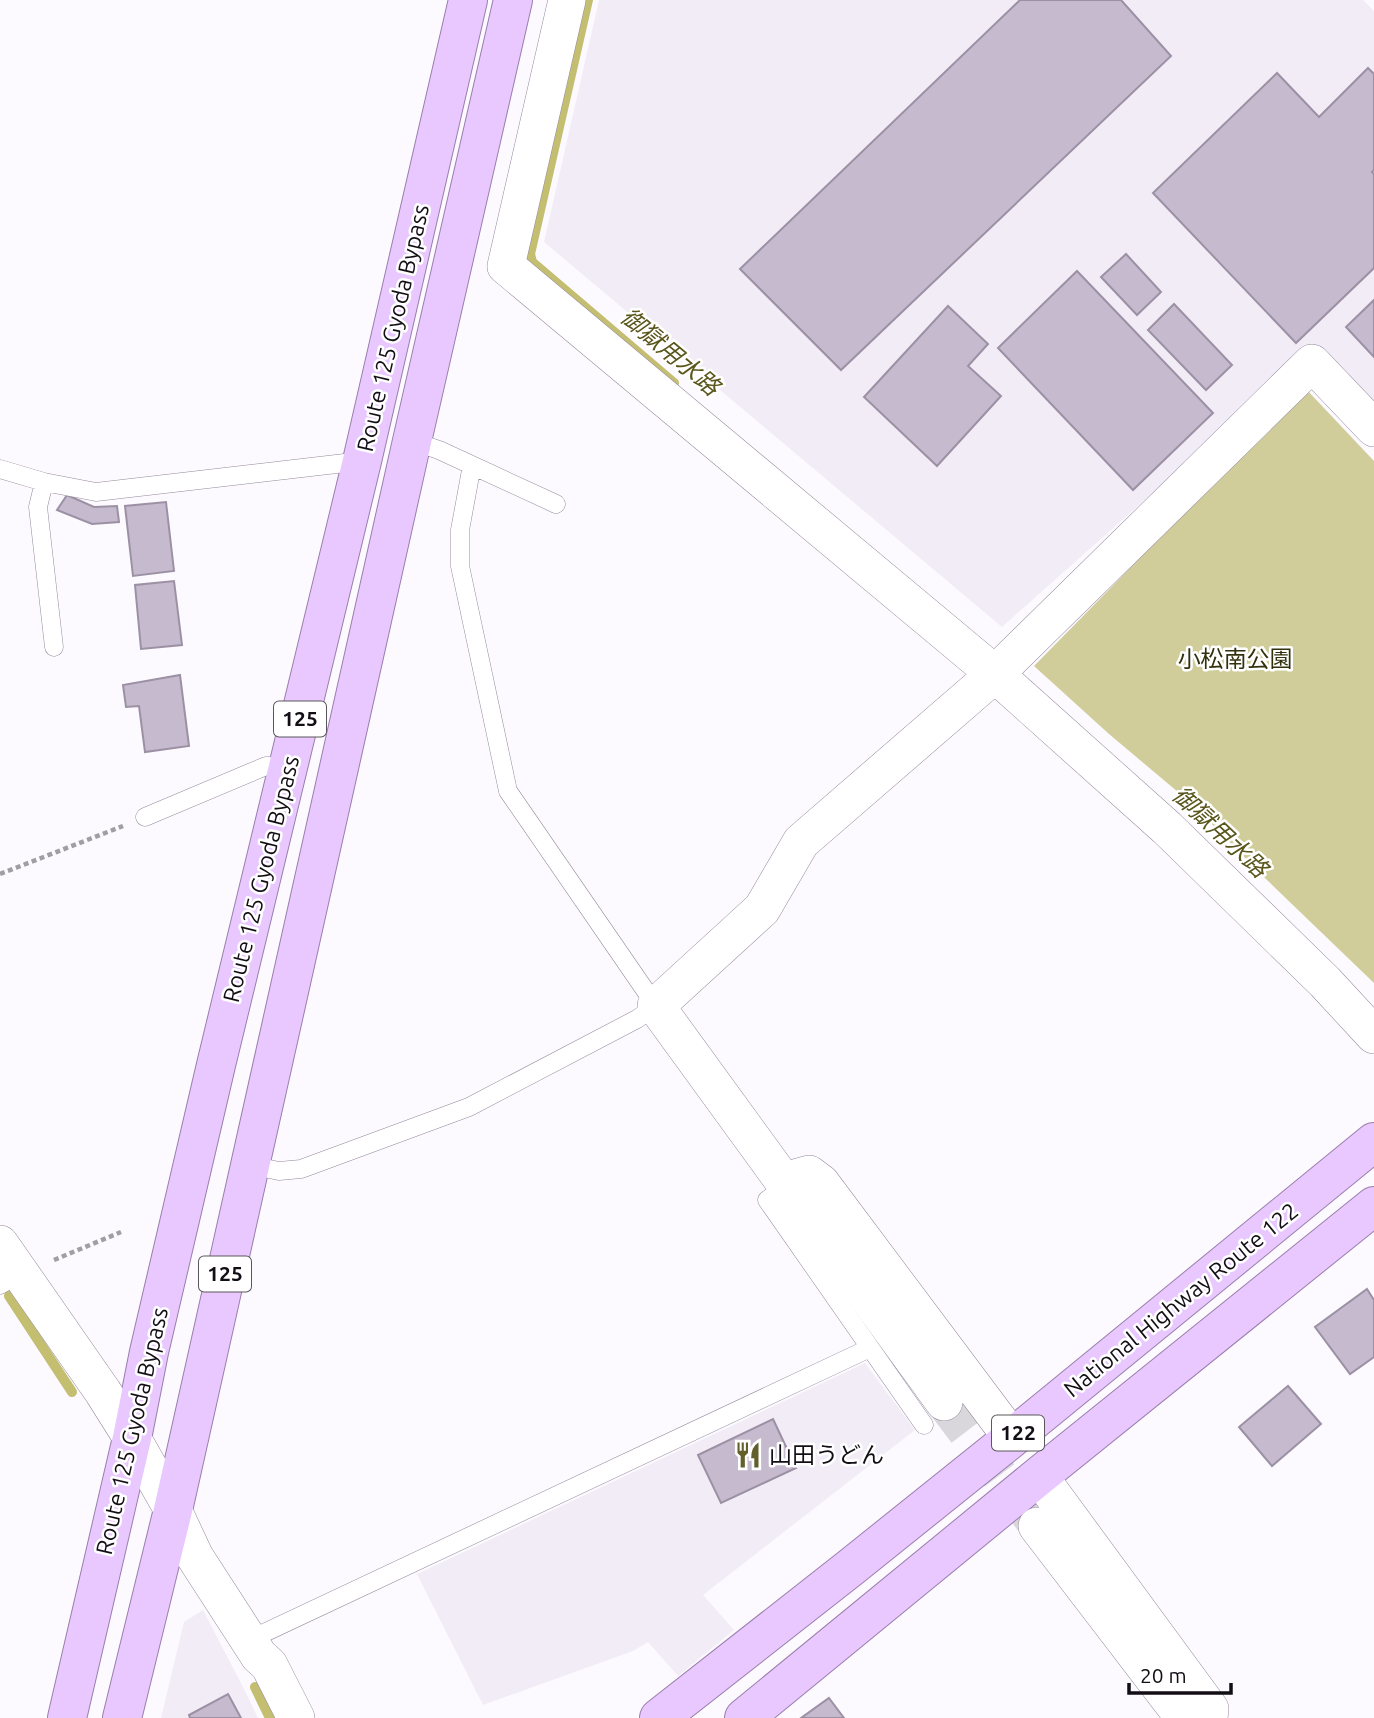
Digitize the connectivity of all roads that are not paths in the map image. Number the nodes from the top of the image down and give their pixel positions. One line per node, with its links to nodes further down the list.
1 (468, 0): 6 (highway, Route 125 Gyoda Bypass / 125)
2 (513, 0): 5 (highway, Route 125 Gyoda Bypass / 125)
3 (568, 0): 12 (street)
4 (1374, 428): 12 (street)
5 (412, 442): 7 (lane); 18 (highway, Route 125 Gyoda Bypass / 125)
6 (362, 461): 9 (lane); 13 (highway, Route 125 Gyoda Bypass / 125)
7 (472, 465): 10 (lane); 15 (lane)
8 (0, 469): 9 (lane)
9 (44, 482): 11 (lane)
10 (556, 504)
11 (54, 647)
12 (995, 674): 15 (street); 16 (street)
13 (288, 767): 14 (lane); 24 (highway, Route 125 Gyoda Bypass / 125)
14 (145, 817)
15 (656, 1006): 18 (lane); 19 (street)
16 (1374, 1035)
17 (1374, 1142): 25 (highway, National Highway Route 122 / 122)
18 (250, 1165): 27 (highway, Route 125 Gyoda Bypass / 125)
19 (786, 1186): 22 (lane); 23 (street); 25 (street)
20 (1374, 1206): 26 (highway, National Highway Route 122 / 122)
21 (6, 1268): 24 (street)
22 (870, 1348): 23 (lane); 29 (lane)
23 (934, 1414)
24 (132, 1438): 27 (street); 30 (highway, Route 125 Gyoda Bypass / 125)
25 (1012, 1438): 33 (highway, National Highway Route 122 / 122)
26 (1039, 1476): 34 (highway, National Highway Route 122 / 122); 36 (street)
27 (173, 1510): 29 (street); 31 (highway, Route 125 Gyoda Bypass / 125)
28 (1037, 1526): 35 (street)
29 (249, 1640): 32 (street)
30 (67, 1718)
31 (122, 1718)
32 (296, 1718)
33 (659, 1718)
34 (744, 1718)
35 (1184, 1718)
36 (1209, 1718)

